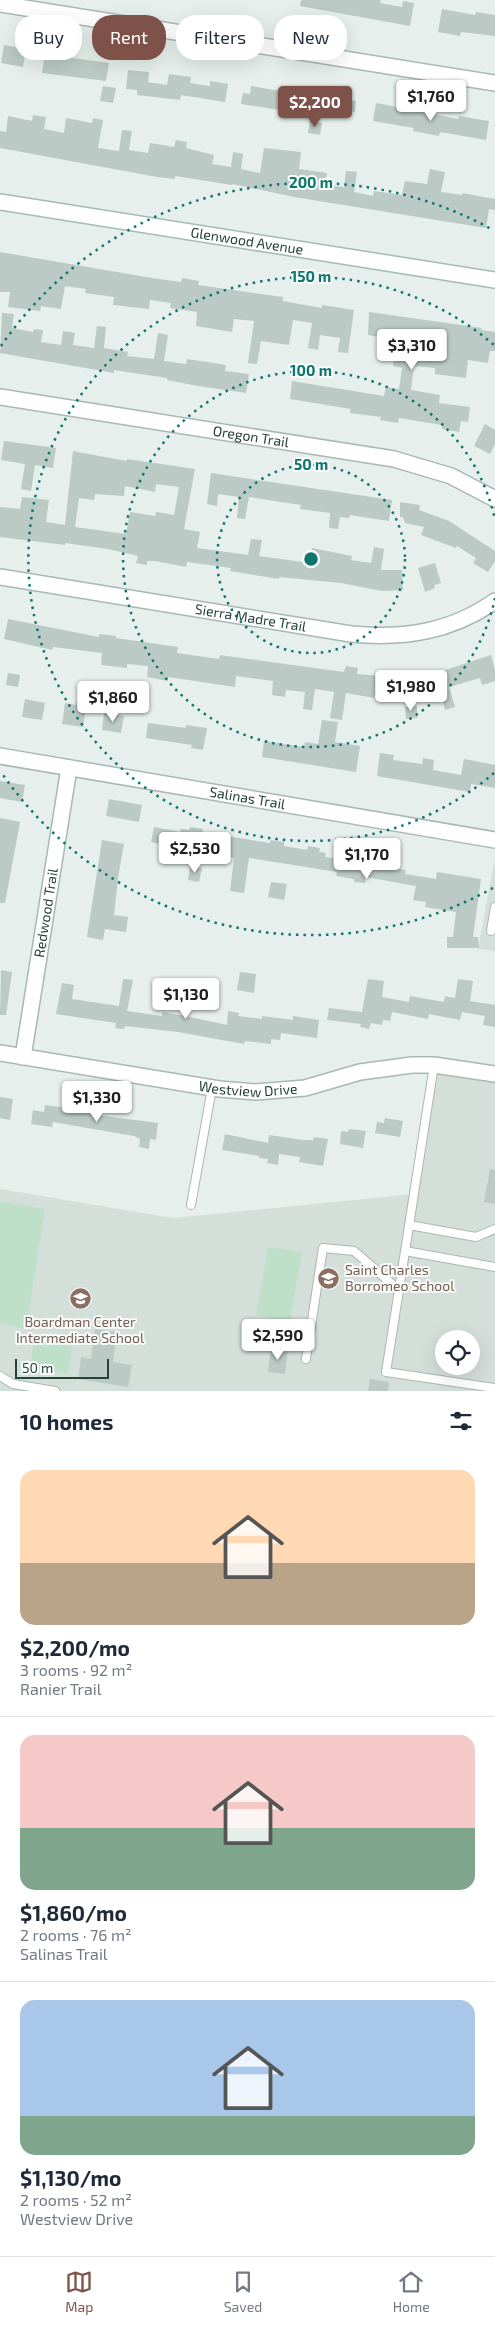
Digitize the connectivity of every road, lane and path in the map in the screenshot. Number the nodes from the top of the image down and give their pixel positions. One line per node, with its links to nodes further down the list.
1 (0, 4): 2 (street)
2 (495, 83)
3 (0, 202): 4 (street, Glenwood Avenue)
4 (495, 280)
5 (0, 397): 6 (street, Oregon Trail)
6 (495, 499)
7 (0, 578): 8 (street, Sierra Madre Trail)
8 (495, 601)
9 (0, 756): 10 (street, Salinas Trail)
10 (69, 768): 11 (street, Salinas Trail); 15 (street, Redwood Trail)
11 (495, 840)
12 (495, 907): 13 (lane)
13 (491, 931)
14 (0, 1054): 15 (street, Westview Drive)
15 (23, 1057): 18 (street, Westview Drive)
16 (434, 1065): 17 (street, Westview Drive); 18 (street, Westview Drive); 20 (lane)
17 (495, 1074)
18 (212, 1088): 19 (lane)
19 (190, 1205)
20 (409, 1225): 21 (lane); 22 (lane)
21 (495, 1229)
22 (405, 1251): 23 (lane); 24 (lane)
23 (495, 1267)
24 (399, 1290): 25 (lane); 27 (lane)
25 (306, 1359)
26 (0, 1376): 28 (lane)
27 (495, 1388)
28 (55, 1391)

